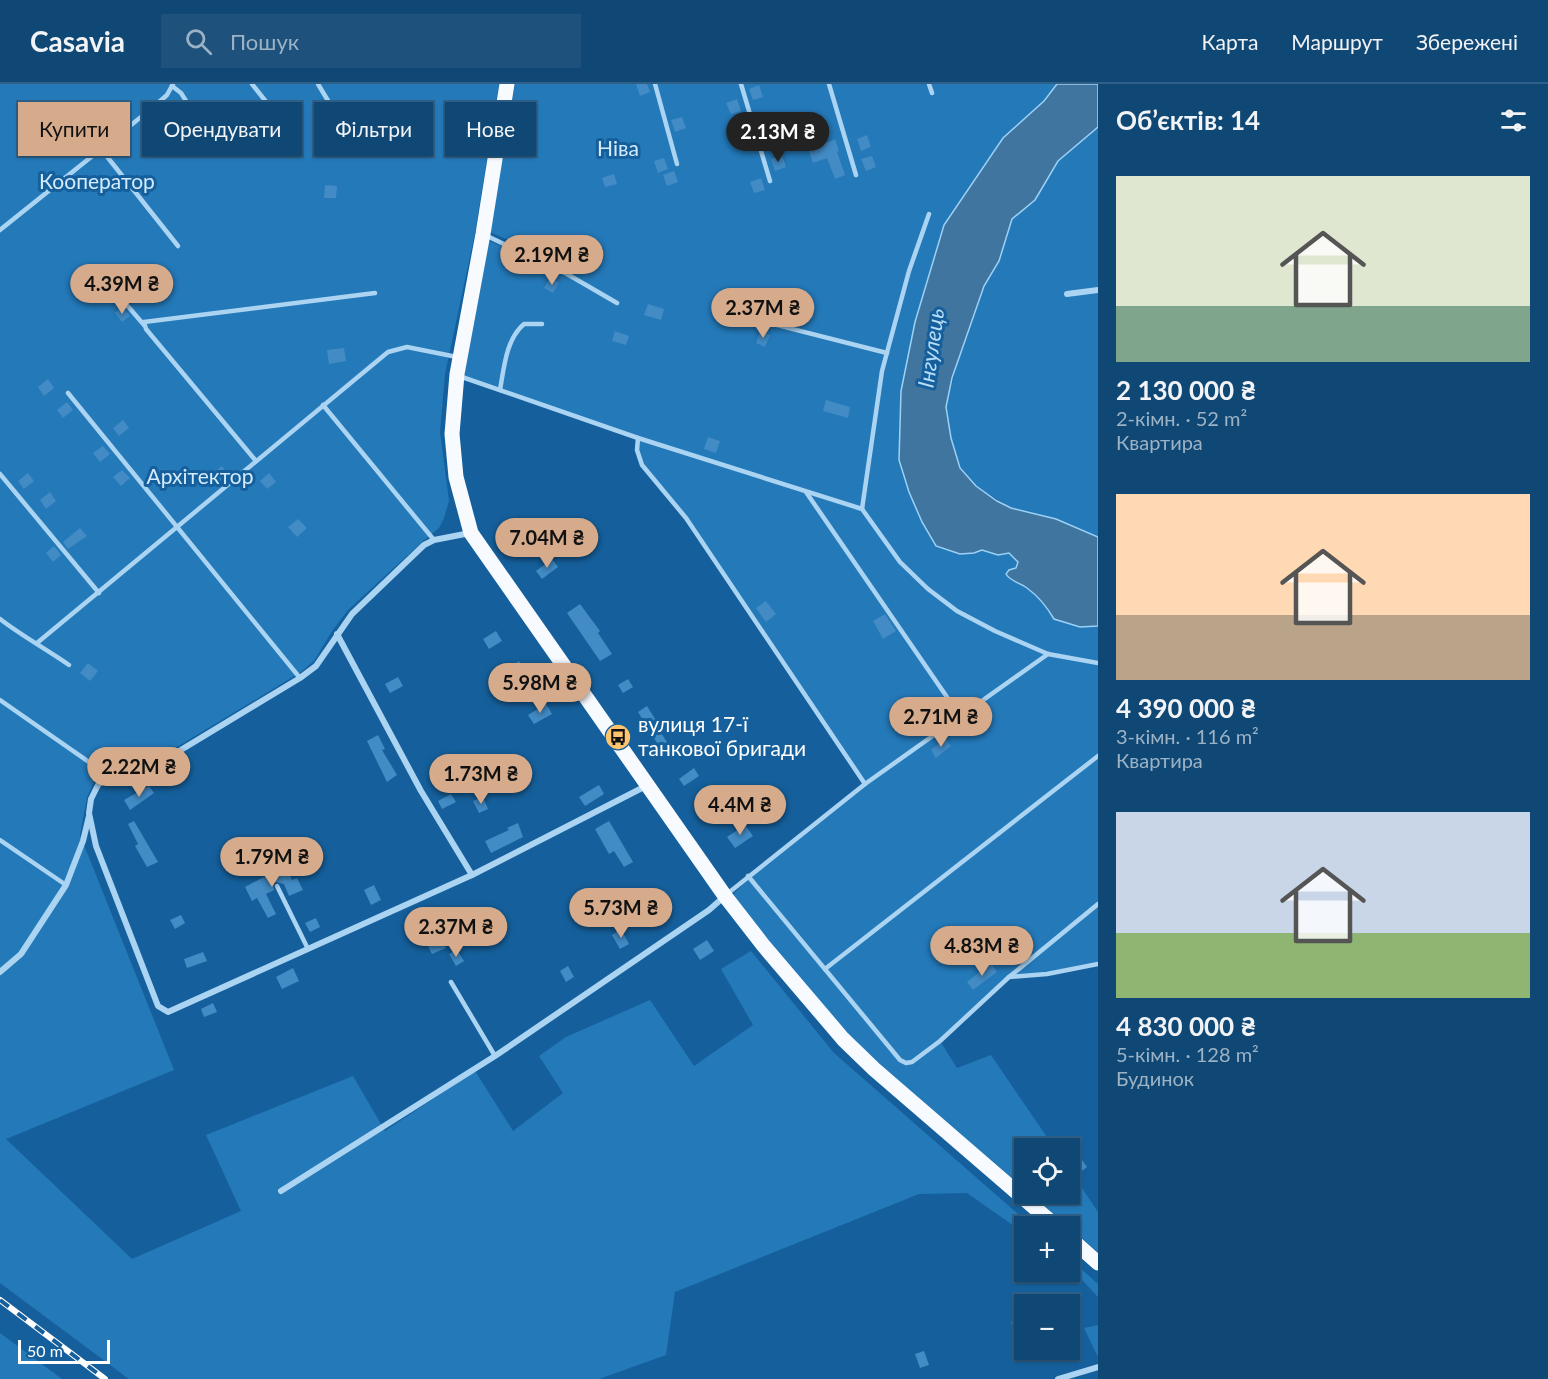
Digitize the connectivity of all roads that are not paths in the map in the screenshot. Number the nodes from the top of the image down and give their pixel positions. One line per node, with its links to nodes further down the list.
1 (252, 84): 11 (lane)
2 (318, 84): 12 (lane)
3 (507, 84): 21 (main road)
4 (655, 84): 16 (lane)
5 (741, 84): 18 (lane)
6 (829, 84): 17 (lane)
7 (929, 84): 9 (lane)
8 (172, 85): 10 (lane); 13 (lane)
9 (932, 93)
10 (187, 102)
11 (266, 102)
12 (329, 102)
13 (130, 125)
14 (91, 156): 20 (lane)
15 (106, 156): 22 (lane)
16 (677, 164)
17 (856, 175)
18 (770, 181)
19 (929, 214): 31 (lane)
20 (0, 230)
21 (483, 234): 26 (lane); 32 (main road)
22 (178, 246)
23 (1098, 290): 25 (street)
24 (375, 293): 30 (lane)
25 (1067, 294)
26 (617, 303)
27 (126, 304): 30 (lane)
28 (715, 304): 31 (lane)
29 (542, 324): 34 (lane)
30 (144, 326): 38 (lane)
31 (887, 353): 41 (lane)
32 (460, 357): 33 (main road); 36 (lane)
33 (457, 374): 34 (lane); 43 (main road)
34 (500, 390): 37 (lane)
35 (68, 393): 42 (lane)
36 (323, 405): 38 (lane); 44 (lane)
37 (638, 438): 40 (lane); 57 (lane)
38 (256, 461): 42 (lane)
39 (0, 474): 45 (lane)
40 (806, 492): 41 (lane); 54 (lane)
41 (862, 509): 49 (lane)
42 (178, 526): 45 (lane); 52 (lane)
43 (471, 533): 44 (street); 58 (main road)
44 (434, 540): 47 (street)
45 (99, 593): 48 (lane)
46 (0, 619): 48 (lane)
47 (337, 634): 52 (street); 61 (street)
48 (37, 643): 51 (lane)
49 (1048, 654): 50 (lane); 54 (lane)
50 (1098, 663)
51 (69, 665)
52 (300, 678): 56 (street)
53 (0, 700): 56 (lane)
54 (960, 717): 57 (lane)
55 (1098, 756): 69 (lane)
56 (109, 776): 59 (street)
57 (865, 784): 62 (lane)
58 (647, 785): 61 (street); 65 (main road)
59 (89, 813): 63 (street); 67 (street)
60 (0, 840): 63 (lane)
61 (472, 874): 67 (street)
62 (748, 876): 65 (lane); 69 (lane)
63 (66, 885): 70 (street)
64 (277, 886): 67 (lane)
65 (725, 896): 73 (street); 75 (main road)
66 (1098, 904): 71 (lane)
67 (308, 950)
68 (1098, 964): 71 (lane)
69 (825, 969): 71 (lane)
70 (0, 972)
71 (1009, 977)
72 (452, 982): 73 (lane)
73 (495, 1056): 74 (street)
74 (281, 1191)
75 (1044, 1216)
76 (1080, 1247): 77 (main road)
77 (1098, 1263)
78 (1098, 1367): 79 (street)
79 (1058, 1379)

